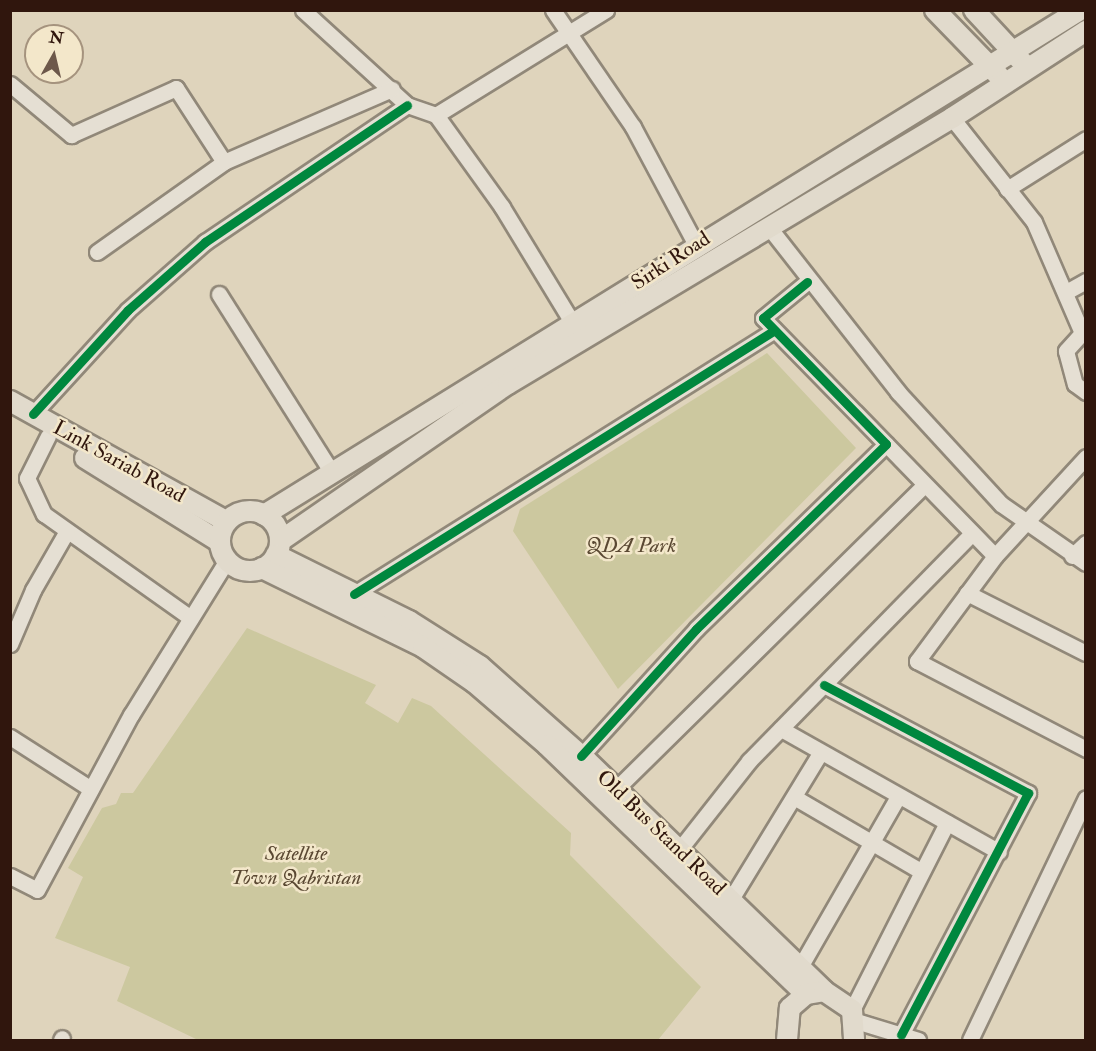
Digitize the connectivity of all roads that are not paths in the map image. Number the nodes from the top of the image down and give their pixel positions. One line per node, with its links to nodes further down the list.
1 (303, 10): 13 (street)
2 (553, 10): 8 (street)
3 (606, 10): 8 (street)
4 (935, 10): 10 (main road)
5 (974, 10): 9 (main road)
6 (1080, 10): 9 (main road, Sirki Road)
7 (1086, 31): 9 (main road, Sirki Road)
8 (568, 35): 15 (street); 21 (street)
9 (1022, 61): 10 (main road, Sirki Road); 12 (main road, Sirki Road)
10 (992, 68): 12 (main road); 21 (main road, Sirki Road)
11 (10, 84): 18 (street)
12 (1007, 84): 16 (main road, Sirki Road)
13 (392, 89): 14 (street); 18 (street)
14 (407, 105): 15 (street); 32 (street)
15 (436, 116): 27 (street)
16 (952, 118): 19 (street); 20 (main road, Sirki Road)
17 (1086, 139): 19 (street)
18 (224, 162): 22 (street)
19 (1007, 189): 25 (street)
20 (768, 226): 24 (street); 45 (main road, Sirki Road)
21 (696, 245): 27 (main road, Sirki Road)
22 (97, 252)
23 (1086, 281): 25 (street)
24 (807, 282): 28 (street); 40 (street)
25 (1066, 292): 29 (street)
26 (219, 294): 36 (street)
27 (573, 324): 36 (main road, Sirki Road)
28 (774, 331): 34 (street); 49 (street)
29 (1086, 392)
30 (10, 401): 32 (main road, Link Sariab Road)
31 (10, 413): 33 (main road, Link Sariab Road)
32 (33, 414): 39 (main road, Link Sariab Road)
33 (48, 436): 41 (street); 44 (main road, Link Sariab Road)
34 (886, 444): 37 (street); 58 (street)
35 (1086, 457): 40 (street)
36 (332, 473): 38 (main road, Sirki Road)
37 (924, 484): 42 (street); 60 (street)
38 (264, 515): 39 (main road); 45 (main road)
39 (227, 522): 44 (main road)
40 (1024, 524): 46 (street); 47 (street)
41 (67, 531): 50 (street); 51 (street)
42 (972, 533): 46 (street); 53 (street)
43 (1086, 543): 47 (street)
44 (223, 551): 45 (main road); 50 (street)
45 (273, 555): 49 (main road, Old Bus Stand Road); 72 (main road, Old Bus Stand Road)
46 (995, 556): 48 (street)
47 (1079, 559)
48 (967, 593): 52 (street); 56 (street)
49 (354, 594): 58 (main road, Old Bus Stand Road)
50 (191, 618): 59 (street)
51 (10, 644)
52 (1086, 653)
53 (824, 685): 54 (street); 67 (street)
54 (781, 729): 57 (street); 66 (street)
55 (10, 737): 59 (street)
56 (1086, 749)
57 (820, 753): 61 (street); 62 (street)
58 (581, 756): 60 (main road, Old Bus Stand Road)
59 (91, 789): 69 (street)
60 (616, 789): 66 (main road, Old Bus Stand Road)
61 (794, 796): 65 (street); 70 (street)
62 (897, 798): 64 (street); 65 (street)
63 (1086, 798): 78 (street)
64 (947, 823): 67 (street); 68 (street)
65 (872, 842): 68 (street); 71 (street)
66 (679, 850): 70 (main road, Old Bus Stand Road)
67 (999, 852): 74 (street)
68 (919, 870): 73 (street)
69 (10, 876)
70 (731, 899): 71 (main road, Old Bus Stand Road)
71 (800, 967): 72 (main road, Old Bus Stand Road)
72 (815, 992): 73 (main road); 75 (main road)
73 (854, 1015): 74 (street); 76 (main road)
74 (901, 1035): 77 (street)
75 (786, 1040)
76 (854, 1041)
77 (918, 1041)
78 (970, 1041)

